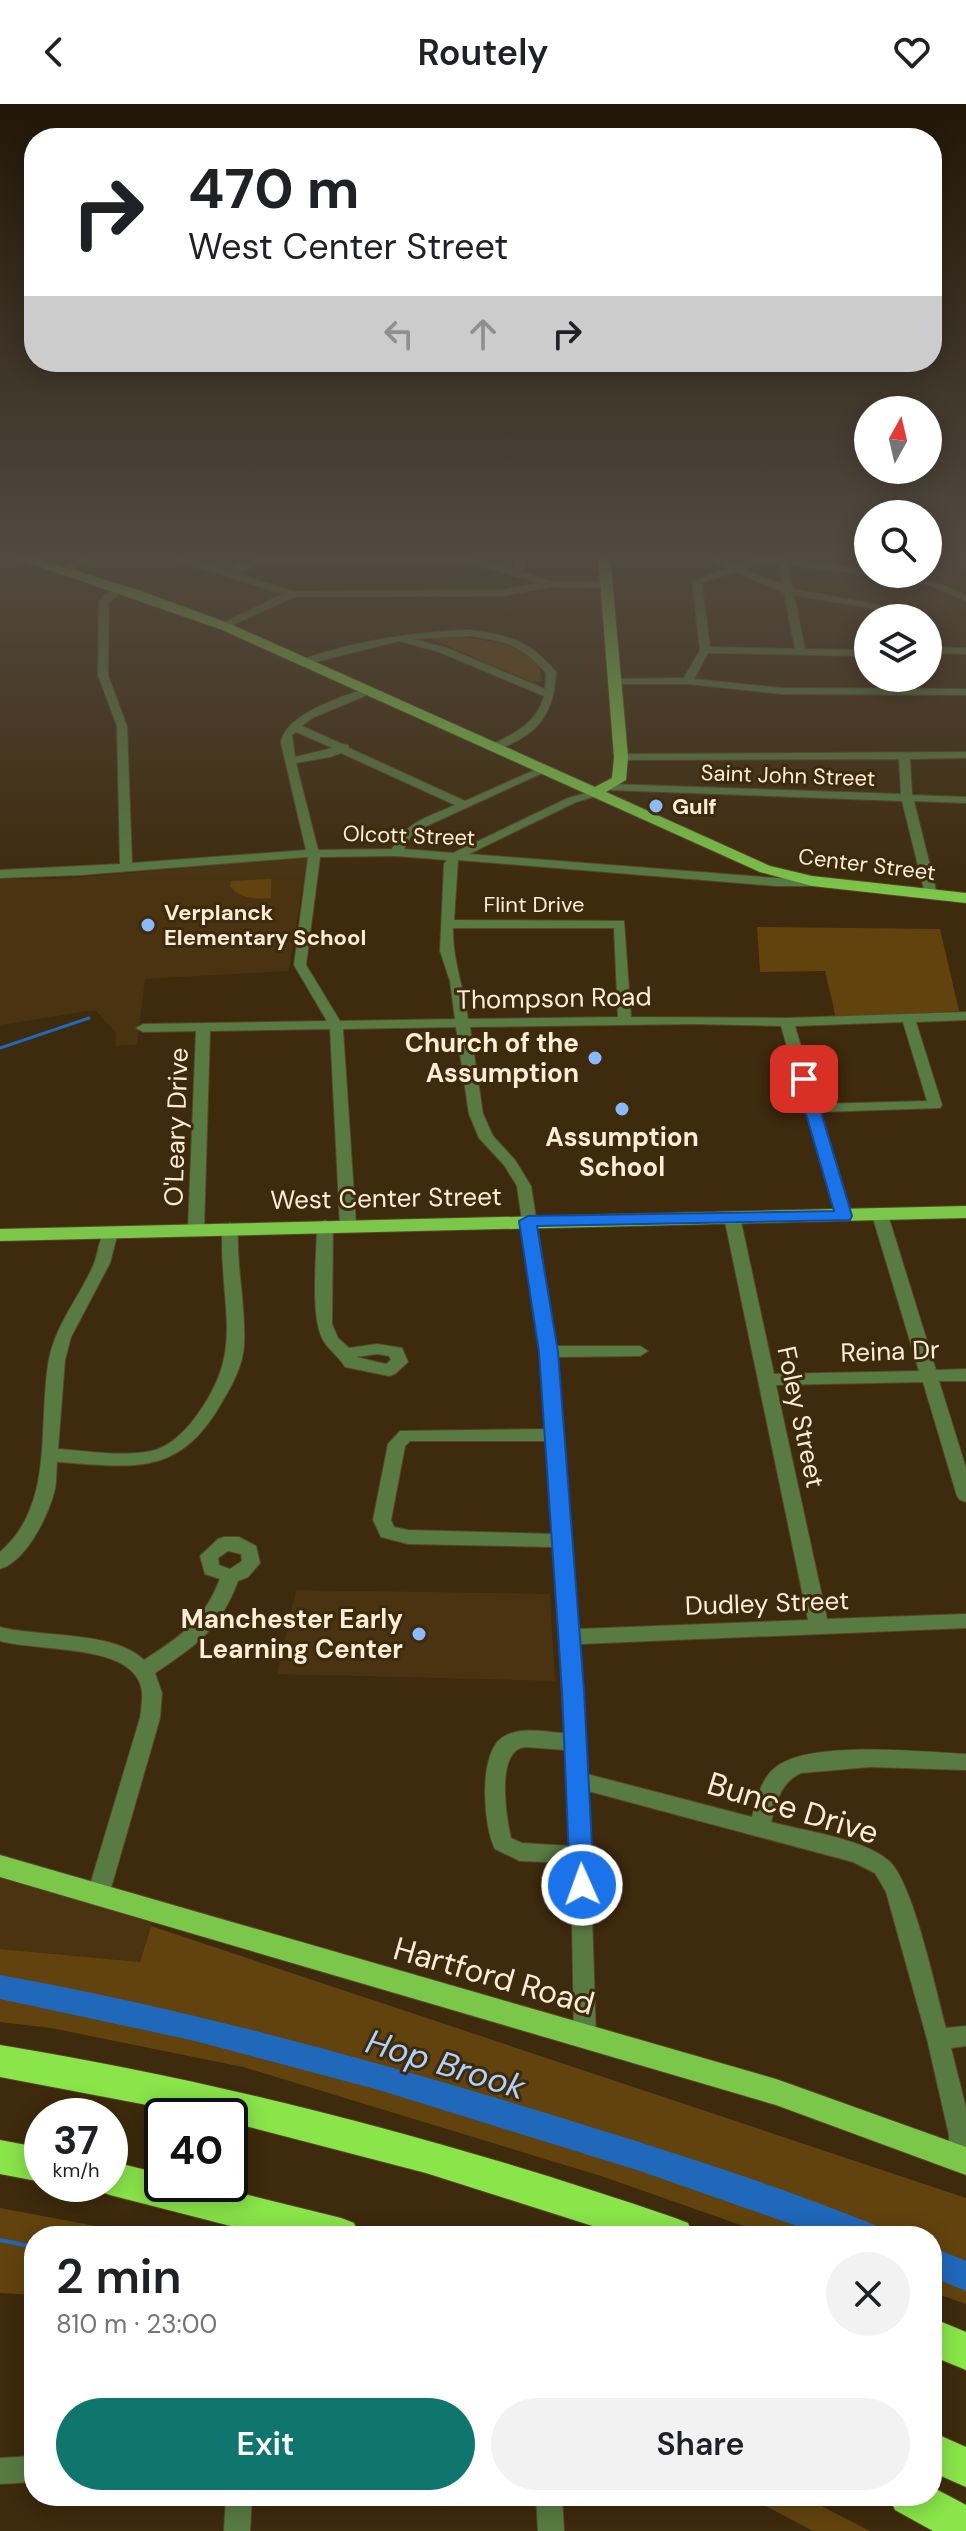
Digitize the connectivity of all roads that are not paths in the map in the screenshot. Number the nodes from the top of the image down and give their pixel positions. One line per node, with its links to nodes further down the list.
1 (103, 668): 28 (street)
2 (318, 668): 9 (main road, Center Street)
3 (487, 668): 11 (street)
4 (549, 668): 11 (street)
5 (613, 668): 8 (main road)
6 (694, 668): 7 (street)
7 (687, 681): 8 (street); 10 (street)
8 (614, 682): 17 (main road)
9 (368, 691): 12 (street); 14 (main road, Center Street)
10 (966, 692)
11 (549, 694): 14 (street)
12 (293, 726): 13 (street); 18 (street)
13 (344, 747): 18 (street); 24 (street)
14 (493, 748): 19 (main road, Center Street)
15 (966, 755): 16 (street)
16 (904, 756): 17 (street); 22 (street)
17 (621, 757): 20 (main road)
18 (290, 761): 26 (street)
19 (543, 770): 21 (main road, Center Street); 24 (street)
20 (609, 787): 21 (main road); 22 (street, Saint John Street)
21 (593, 794): 27 (street); 30 (main road, Center Street)
22 (907, 798): 23 (street, Saint John Street); 31 (street)
23 (966, 800)
24 (464, 805): 25 (street)
25 (396, 852): 26 (street, Olcott Street); 27 (street, Olcott Street)
26 (313, 853): 28 (street, Olcott Street); 39 (street)
27 (457, 854): 30 (street, Olcott Street); 33 (street)
28 (126, 867): 29 (street, Olcott Street)
29 (0, 874)
30 (816, 882): 31 (main road, Center Street)
31 (931, 894): 32 (main road, Center Street)
32 (966, 898)
33 (447, 924): 36 (street, Flint Drive); 38 (street)
34 (966, 1016): 35 (street, Thompson Road)
35 (909, 1019): 37 (street, Thompson Road); 42 (street)
36 (625, 1022): 37 (street, Thompson Road); 38 (street, Thompson Road)
37 (787, 1022): 42 (street)
38 (463, 1024): 39 (street, Thompson Road); 47 (street)
39 (336, 1025): 40 (street, Thompson Road); 49 (street)
40 (203, 1027): 41 (street, Thompson Road); 51 (street, O'Leary Drive)
41 (143, 1028)
42 (812, 1108): 45 (street)
43 (966, 1212): 44 (main road, West Center Street)
44 (880, 1215): 45 (main road, West Center Street); 58 (street)
45 (844, 1216): 46 (main road, West Center Street)
46 (732, 1217): 47 (main road, West Center Street); 59 (street, Foley Street)
47 (528, 1221): 49 (main road, West Center Street); 55 (street)
48 (325, 1225): 49 (main road, West Center Street); 50 (main road, West Center Street); 56 (street)
49 (348, 1225)
50 (230, 1228): 51 (main road, West Center Street); 61 (street)
51 (196, 1229): 52 (main road, West Center Street)
52 (110, 1232): 53 (main road, West Center Street); 61 (street)
53 (0, 1235)
54 (640, 1351): 55 (street)
55 (549, 1352): 60 (street)
56 (346, 1354)
57 (966, 1375): 58 (street, Reina Dr)
58 (930, 1376): 59 (street, Reina Dr); 62 (street)
59 (767, 1380): 67 (street, Foley Street)
60 (553, 1435): 63 (street); 63 (street)
61 (51, 1455): 64 (street)
62 (966, 1496)
63 (560, 1541): 69 (street)
64 (0, 1562)
65 (230, 1576): 70 (street)
66 (966, 1621): 67 (street, Dudley Street)
67 (819, 1627): 69 (street, Dudley Street)
68 (0, 1634): 70 (street)
69 (569, 1637): 71 (street)
70 (144, 1670): 77 (street)
71 (576, 1742): 73 (street); 75 (street)
72 (966, 1762): 74 (street)
73 (578, 1780): 74 (street, Bunce Drive); 75 (street)
74 (759, 1827): 80 (street, Bunce Drive)
75 (581, 1855): 79 (street)
76 (0, 1866): 77 (main road, Hartford Road)
77 (98, 1895): 79 (main road, Hartford Road)
78 (966, 2036): 80 (street)
79 (585, 2038): 83 (main road, Hartford Road)
80 (938, 2039): 83 (street, Bunce Drive)
81 (0, 2061): 87 (highway)
82 (0, 2157): 84 (highway)
83 (964, 2160)
84 (24, 2162)
85 (128, 2183): 86 (highway)
86 (301, 2226)
87 (645, 2226)
88 (942, 2456): 89 (highway)
89 (966, 2467)
90 (24, 2470): 91 (street)
91 (0, 2471)
92 (238, 2506): 96 (street)
93 (550, 2506): 97 (street)
94 (927, 2506): 95 (highway)
95 (966, 2527)
96 (237, 2531)
97 (551, 2531)

